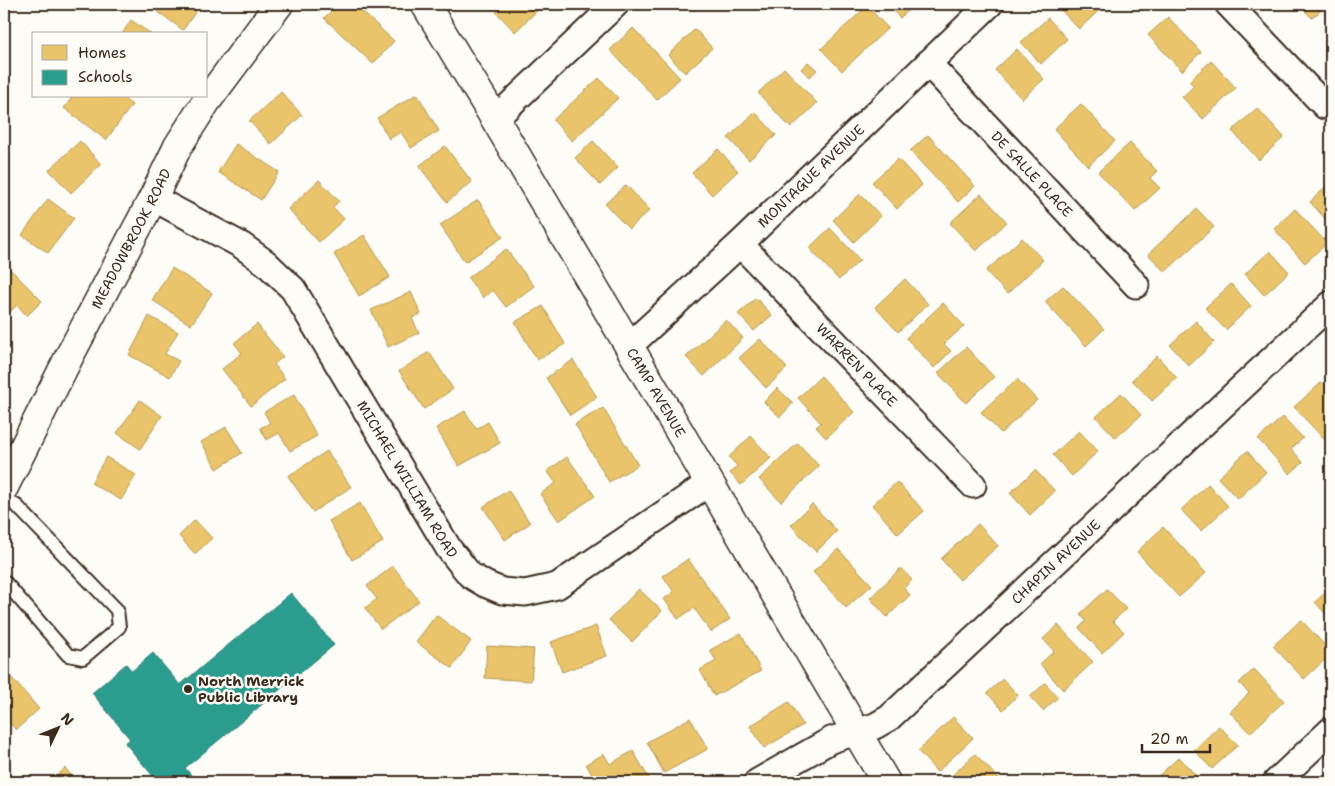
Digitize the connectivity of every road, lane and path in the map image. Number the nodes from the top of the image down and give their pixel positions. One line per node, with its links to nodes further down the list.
1 (279, 4): 9 (street, MEADOWBROOK ROAD)
2 (425, 4): 8 (street, CAMP AVENUE)
3 (616, 4): 8 (street)
4 (990, 4): 6 (street, MONTAGUE AVENUE)
5 (1228, 4): 7 (street)
6 (928, 63): 10 (street, MONTAGUE AVENUE); 11 (street, DE SALLE PLACE)
7 (1325, 106)
8 (495, 119): 13 (street, CAMP AVENUE)
9 (153, 198): 14 (street, MICHAEL WILLIAM ROAD); 16 (street, MEADOWBROOK ROAD)
10 (740, 244): 13 (street, MONTAGUE AVENUE); 15 (street, WARREN PLACE)
11 (1136, 285)
12 (1331, 304): 20 (street, CHAPIN AVENUE)
13 (630, 346): 14 (street, CAMP AVENUE)
14 (709, 483): 20 (street, CAMP AVENUE)
15 (973, 485)
16 (4, 487)
17 (4, 498): 18 (lane)
18 (4, 582)
19 (1331, 730): 23 (street)
20 (857, 732): 21 (street, CHAPIN AVENUE); 22 (street, CAMP AVENUE)
21 (757, 782)
22 (886, 782)
23 (1276, 782)

